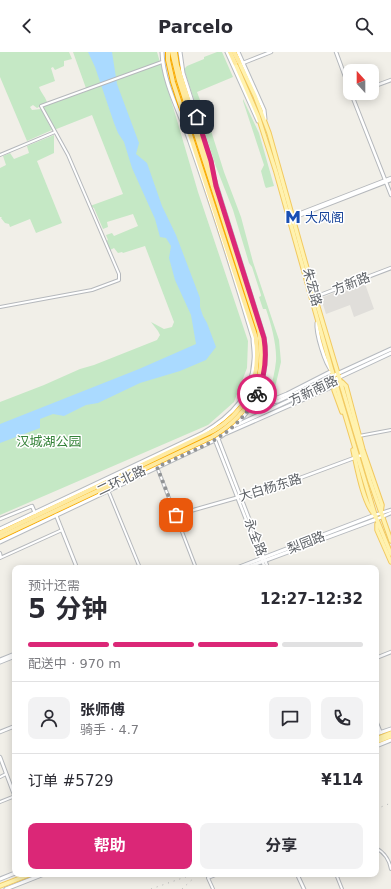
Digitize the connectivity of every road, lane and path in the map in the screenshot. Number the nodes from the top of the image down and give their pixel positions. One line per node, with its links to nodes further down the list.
1 (162, 52): 12 (main road)
2 (167, 52): 59 (highway, 二环北路)
3 (172, 52): 25 (highway, 二环北路)
4 (175, 52): 22 (highway)
5 (180, 52): 21 (main road)
6 (227, 52): 18 (main road, 朱宏路)
7 (230, 52): 13 (highway)
8 (234, 52): 13 (highway)
9 (238, 52): 13 (main road)
10 (271, 52): 13 (street)
11 (336, 52): 14 (street)
12 (163, 62): 19 (street); 51 (main road)
13 (239, 62): 18 (main road, 朱宏路); 27 (main road, 朱宏路)
14 (343, 71)
15 (391, 80): 16 (street)
16 (379, 84)
17 (354, 100): 24 (street)
18 (262, 128): 30 (main road, 朱宏路)
19 (55, 132): 20 (street); 31 (street)
20 (0, 155)
21 (212, 165): 22 (main road); 25 (main road)
22 (212, 174): 25 (highway)
23 (391, 179): 24 (street)
24 (386, 181): 26 (street); 27 (street)
25 (214, 185): 39 (main road); 60 (highway, 二环北路)
26 (391, 195)
27 (293, 217): 29 (main road, 朱宏路)
28 (391, 268): 29 (street, 方新路)
29 (315, 297): 30 (street, 方新路); 34 (main road, 朱宏路)
30 (311, 299): 35 (main road, 朱宏路)
31 (0, 307)
32 (391, 348): 34 (main road, 方新南路)
33 (391, 354): 36 (main road, 方新南路)
34 (338, 372): 35 (main road, 方新南路); 36 (main road, 朱宏路)
35 (332, 373): 37 (main road, 朱宏路); 39 (main road, 方新南路)
36 (340, 379): 37 (main road, 方新南路); 43 (main road); 45 (main road, 朱宏路)
37 (334, 380): 38 (main road, 朱宏路); 40 (main road, 方新南路)
38 (336, 385): 42 (main road); 46 (main road, 朱宏路)
39 (259, 389): 40 (main road)
40 (236, 426): 42 (main road)
41 (391, 430): 43 (street)
42 (224, 435): 44 (main road)
43 (359, 436): 45 (main road)
44 (217, 439): 47 (main road); 49 (street, 永全路)
45 (364, 456): 46 (street, 大白杨东路); 54 (main road, 朱宏路)
46 (356, 458): 49 (street, 大白杨东路); 55 (main road, 朱宏路)
47 (157, 467): 48 (main road); 53 (street)
48 (108, 490): 52 (main road); 70 (street)
49 (239, 497): 53 (street, 大白杨东路); 67 (street, 永全路)
50 (391, 511): 54 (street)
51 (35, 513): 56 (street); 57 (main road)
52 (56, 515): 58 (street); 62 (main road)
53 (176, 515): 71 (street)
54 (381, 515): 55 (street); 61 (main road, 朱宏路)
55 (376, 518): 64 (main road, 朱宏路); 67 (main road, 梨园路)
56 (0, 519)
57 (0, 529)
58 (62, 530): 65 (street); 69 (street)
59 (0, 533)
60 (0, 537)
61 (391, 540)
62 (0, 542)
63 (0, 553): 65 (street)
64 (389, 554): 66 (main road); 68 (main road)
65 (1, 558)
66 (391, 559)
67 (263, 560): 72 (main road, 梨园路); 73 (main road, 梨园路); 74 (street, 永全路); 75 (street, 永全路)
68 (391, 562)
69 (75, 565)
70 (139, 565)
71 (195, 565)
72 (247, 565)
73 (252, 565)
74 (264, 565)
75 (266, 565)
76 (391, 652): 78 (street)
77 (12, 656): 79 (main road)
78 (379, 657)
79 (0, 661)
80 (12, 727): 83 (street)
81 (379, 727): 84 (street)
82 (391, 729): 84 (main road)
83 (0, 732)
84 (381, 732)
85 (391, 734): 86 (main road)
86 (379, 739)
87 (391, 740): 88 (main road)
88 (379, 745)
89 (0, 757): 90 (street)
90 (6, 774): 91 (street); 92 (street)
91 (0, 777)
92 (12, 789)
93 (12, 797): 94 (street)
94 (0, 802)
95 (379, 850): 96 (street)
96 (391, 869)
97 (12, 874): 104 (main road)
98 (18, 877): 105 (main road)
99 (23, 877): 105 (main road)
100 (36, 877): 106 (main road)
101 (210, 877): 107 (street)
102 (298, 877): 108 (street)
103 (337, 877): 109 (street)
104 (0, 879)
105 (0, 885)
106 (6, 889)
107 (213, 889)
108 (304, 889)
109 (342, 889)

